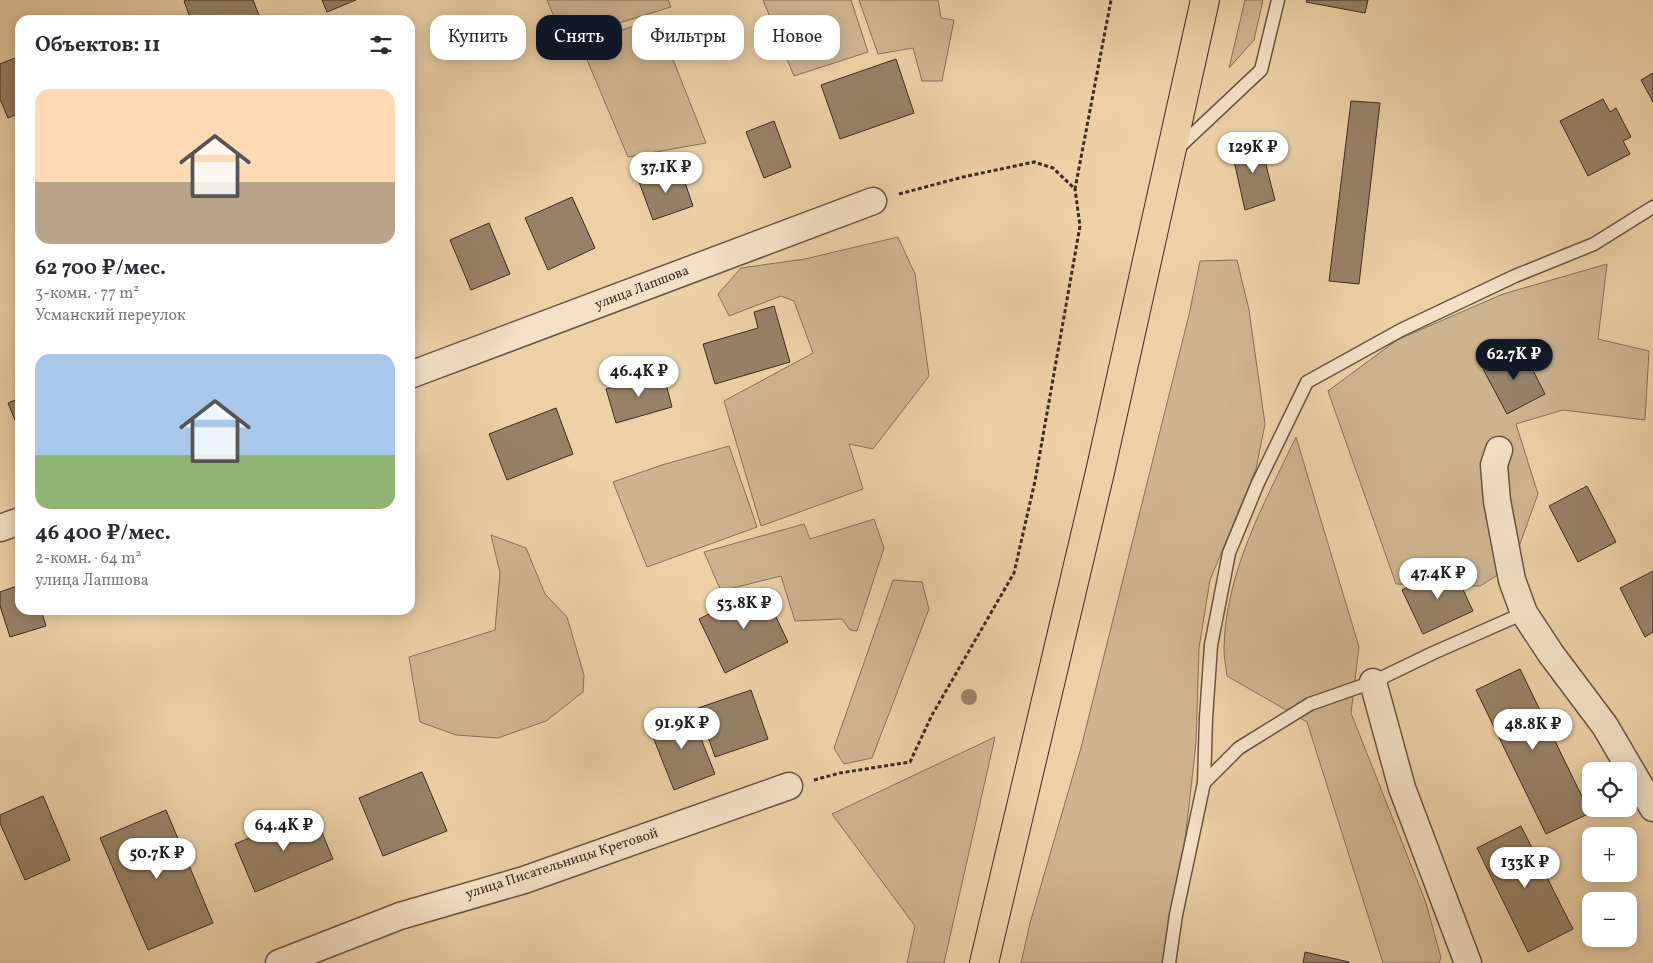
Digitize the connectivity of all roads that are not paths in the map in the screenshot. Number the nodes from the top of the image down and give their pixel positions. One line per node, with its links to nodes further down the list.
1 (1205, 0): 3 (highway)
2 (1278, 0): 3 (lane)
3 (1169, 157): 16 (highway)
4 (873, 201): 6 (street, улица Лапшова)
5 (1653, 207): 12 (lane)
6 (415, 373)
7 (1499, 450): 10 (street)
8 (15, 523): 9 (street)
9 (0, 528)
10 (1524, 613): 11 (lane); 14 (street)
11 (1373, 682): 12 (lane); 18 (street)
12 (1204, 783): 17 (lane)
13 (790, 786): 15 (street, улица Писательницы Кретовой)
14 (1653, 808)
15 (278, 963)
16 (984, 963)
17 (1169, 963)
18 (1468, 963)

